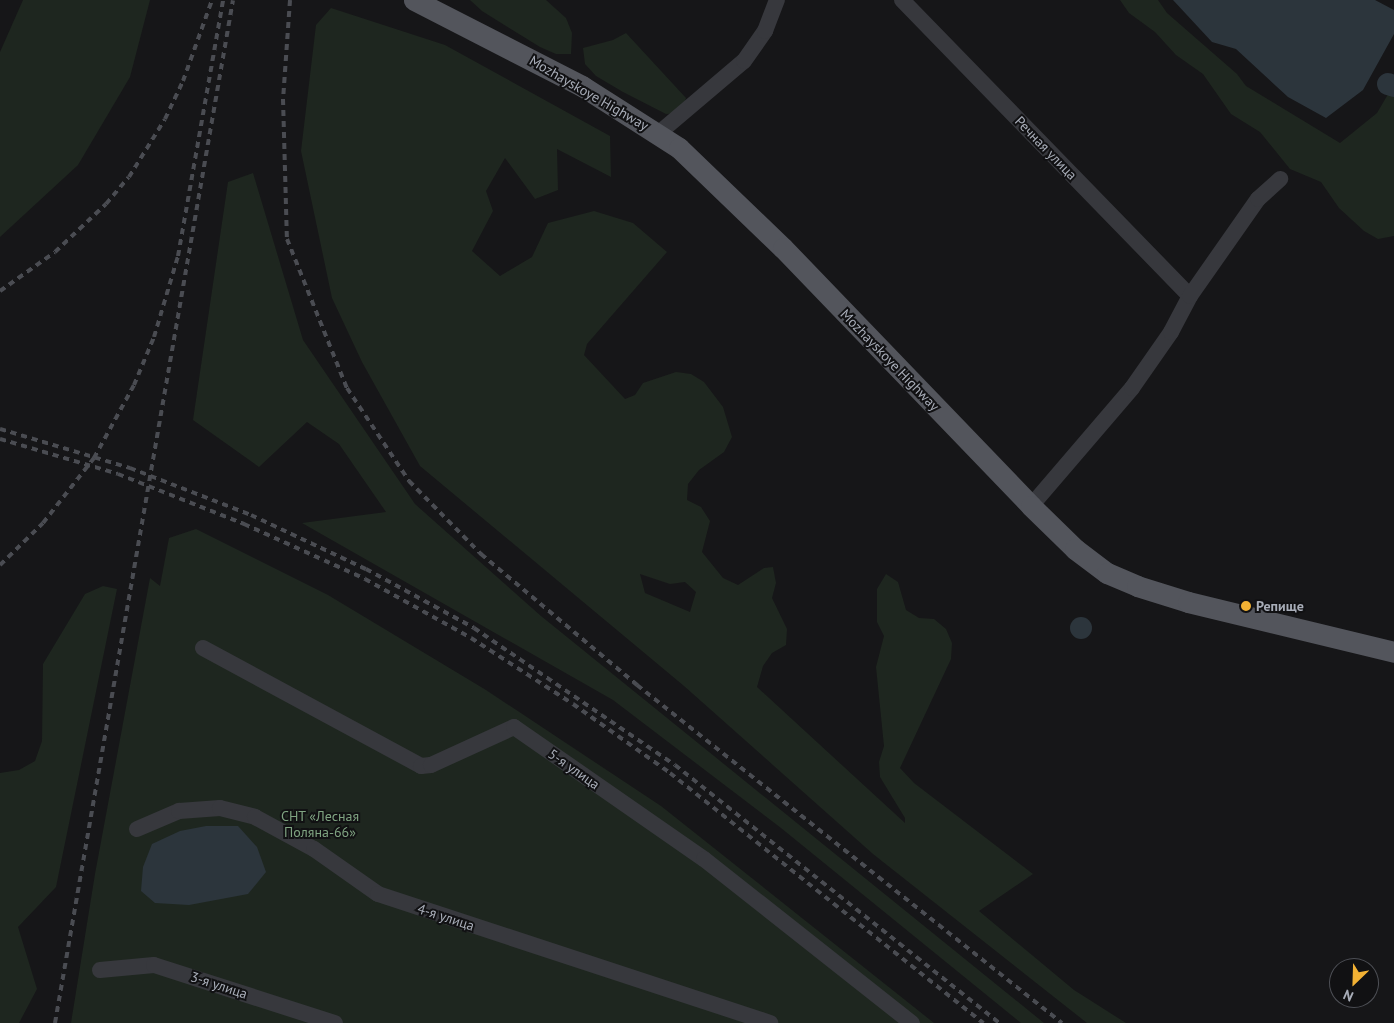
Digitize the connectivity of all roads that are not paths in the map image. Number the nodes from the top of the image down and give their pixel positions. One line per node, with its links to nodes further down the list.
1 (414, 0): 4 (main road, Mozhayskoye Highway)
2 (777, 0): 4 (street)
3 (902, 0): 6 (street, Речная улица)
4 (658, 133): 7 (main road, Mozhayskoye Highway)
5 (1280, 179): 6 (street)
6 (1190, 296): 7 (street)
7 (1031, 506): 9 (main road, Mozhayskoye Highway)
8 (203, 648): 14 (street, 5-я улица)
9 (1394, 652)
10 (137, 829): 13 (street, 4-я улица)
11 (100, 970): 12 (street, 3-я улица)
12 (335, 1023)
13 (770, 1023)
14 (912, 1023)

